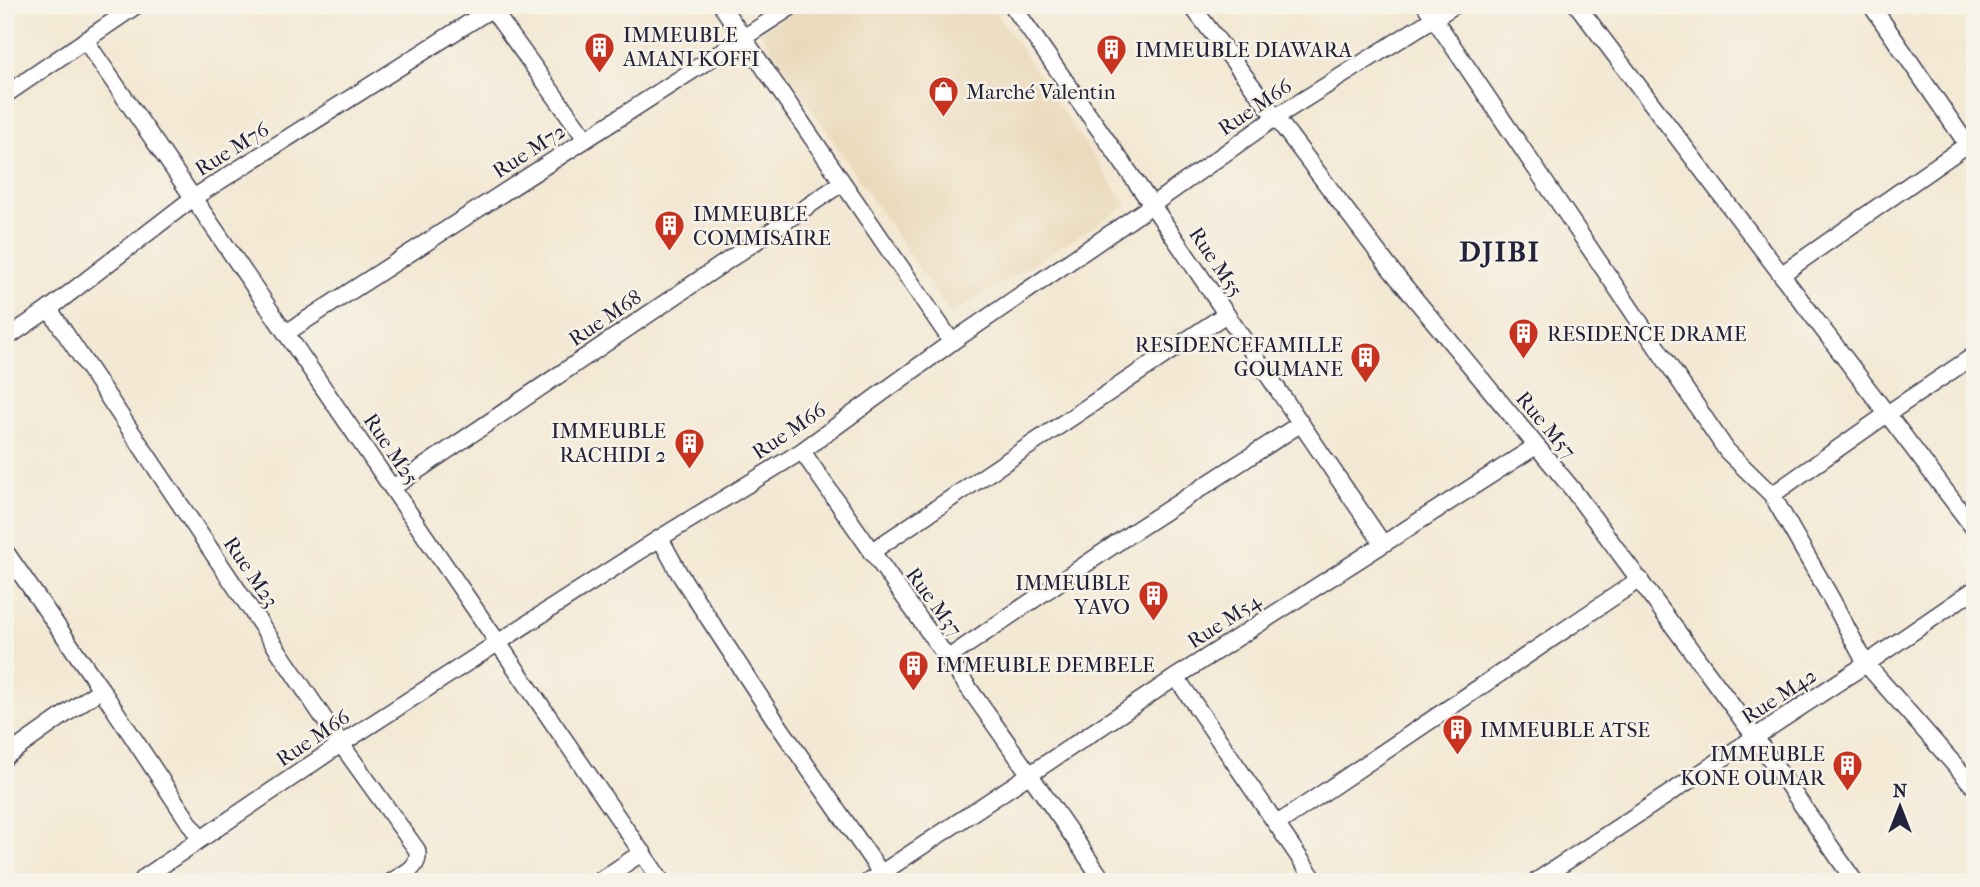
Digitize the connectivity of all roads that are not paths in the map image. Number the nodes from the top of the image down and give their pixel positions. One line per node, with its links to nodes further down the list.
1 (137, 5): 12 (street)
2 (721, 5): 11 (street)
3 (794, 5): 11 (street, Rue M72)
4 (1012, 5): 19 (street, Rue M55)
5 (1191, 5): 14 (street, Rue M57)
6 (1455, 5): 10 (street, Rue M66)
7 (1577, 5): 20 (street)
8 (1871, 5): 16 (street)
9 (490, 7): 15 (street); 18 (street, Rue M76)
10 (1430, 12): 14 (street, Rue M66); 32 (street)
11 (743, 38): 15 (street, Rue M72); 17 (street)
12 (85, 40): 13 (street); 18 (street, Rue M25)
13 (5, 94)
14 (1276, 117): 19 (street, Rue M66); 29 (street, Rue M57)
15 (586, 139): 23 (street, Rue M72)
16 (1971, 142): 20 (street)
17 (842, 183): 25 (street); 31 (street, Rue M68)
18 (193, 198): 21 (street, Rue M76); 23 (street, Rue M25)
19 (1152, 205): 22 (street, Rue M55); 25 (street, Rue M66)
20 (1782, 274): 27 (street)
21 (49, 309): 24 (street, Rue M76); 46 (street, Rue M23)
22 (1226, 314): 28 (street, Rue M55); 37 (street)
23 (286, 333): 31 (street, Rue M25)
24 (5, 339)
25 (952, 342): 30 (street, Rue M66)
26 (1975, 355): 27 (street)
27 (1887, 414): 32 (street); 33 (street)
28 (1300, 424): 35 (street, Rue M55); 41 (street)
29 (1536, 446): 35 (street, Rue M54); 38 (street, Rue M57)
30 (802, 451): 34 (street, Rue M66); 37 (street, Rue M37)
31 (392, 488): 40 (street, Rue M25)
32 (1772, 495): 42 (street)
33 (1975, 530)
34 (660, 538): 40 (street, Rue M66); 53 (street)
35 (1382, 544): 43 (street, Rue M54)
36 (5, 551): 44 (street)
37 (871, 552): 41 (street, Rue M37)
38 (1640, 579): 45 (street, Rue M57); 50 (street)
39 (1975, 589): 42 (street, Rue M42)
40 (498, 642): 46 (street, Rue M66); 52 (street, Rue M25)
41 (948, 658): 48 (street, Rue M37)
42 (1866, 664): 45 (street, Rue M42); 49 (street)
43 (1176, 677): 48 (street, Rue M54); 50 (street)
44 (101, 689): 47 (street); 51 (street)
45 (1755, 737): 60 (street, Rue M42); 61 (street, Rue M57)
46 (341, 744): 51 (street, Rue M66); 55 (street, Rue M23)
47 (5, 757)
48 (1031, 774): 53 (street, Rue M54); 58 (street, Rue M37)
49 (1975, 788)
50 (1277, 824): 59 (street)
51 (201, 839): 54 (street, Rue M66)
52 (643, 852): 56 (street); 57 (street, Rue M25)
53 (874, 877)
54 (141, 882)
55 (391, 882)
56 (598, 882)
57 (662, 882)
58 (1104, 882)
59 (1316, 882)
60 (1535, 882)
61 (1855, 882)

